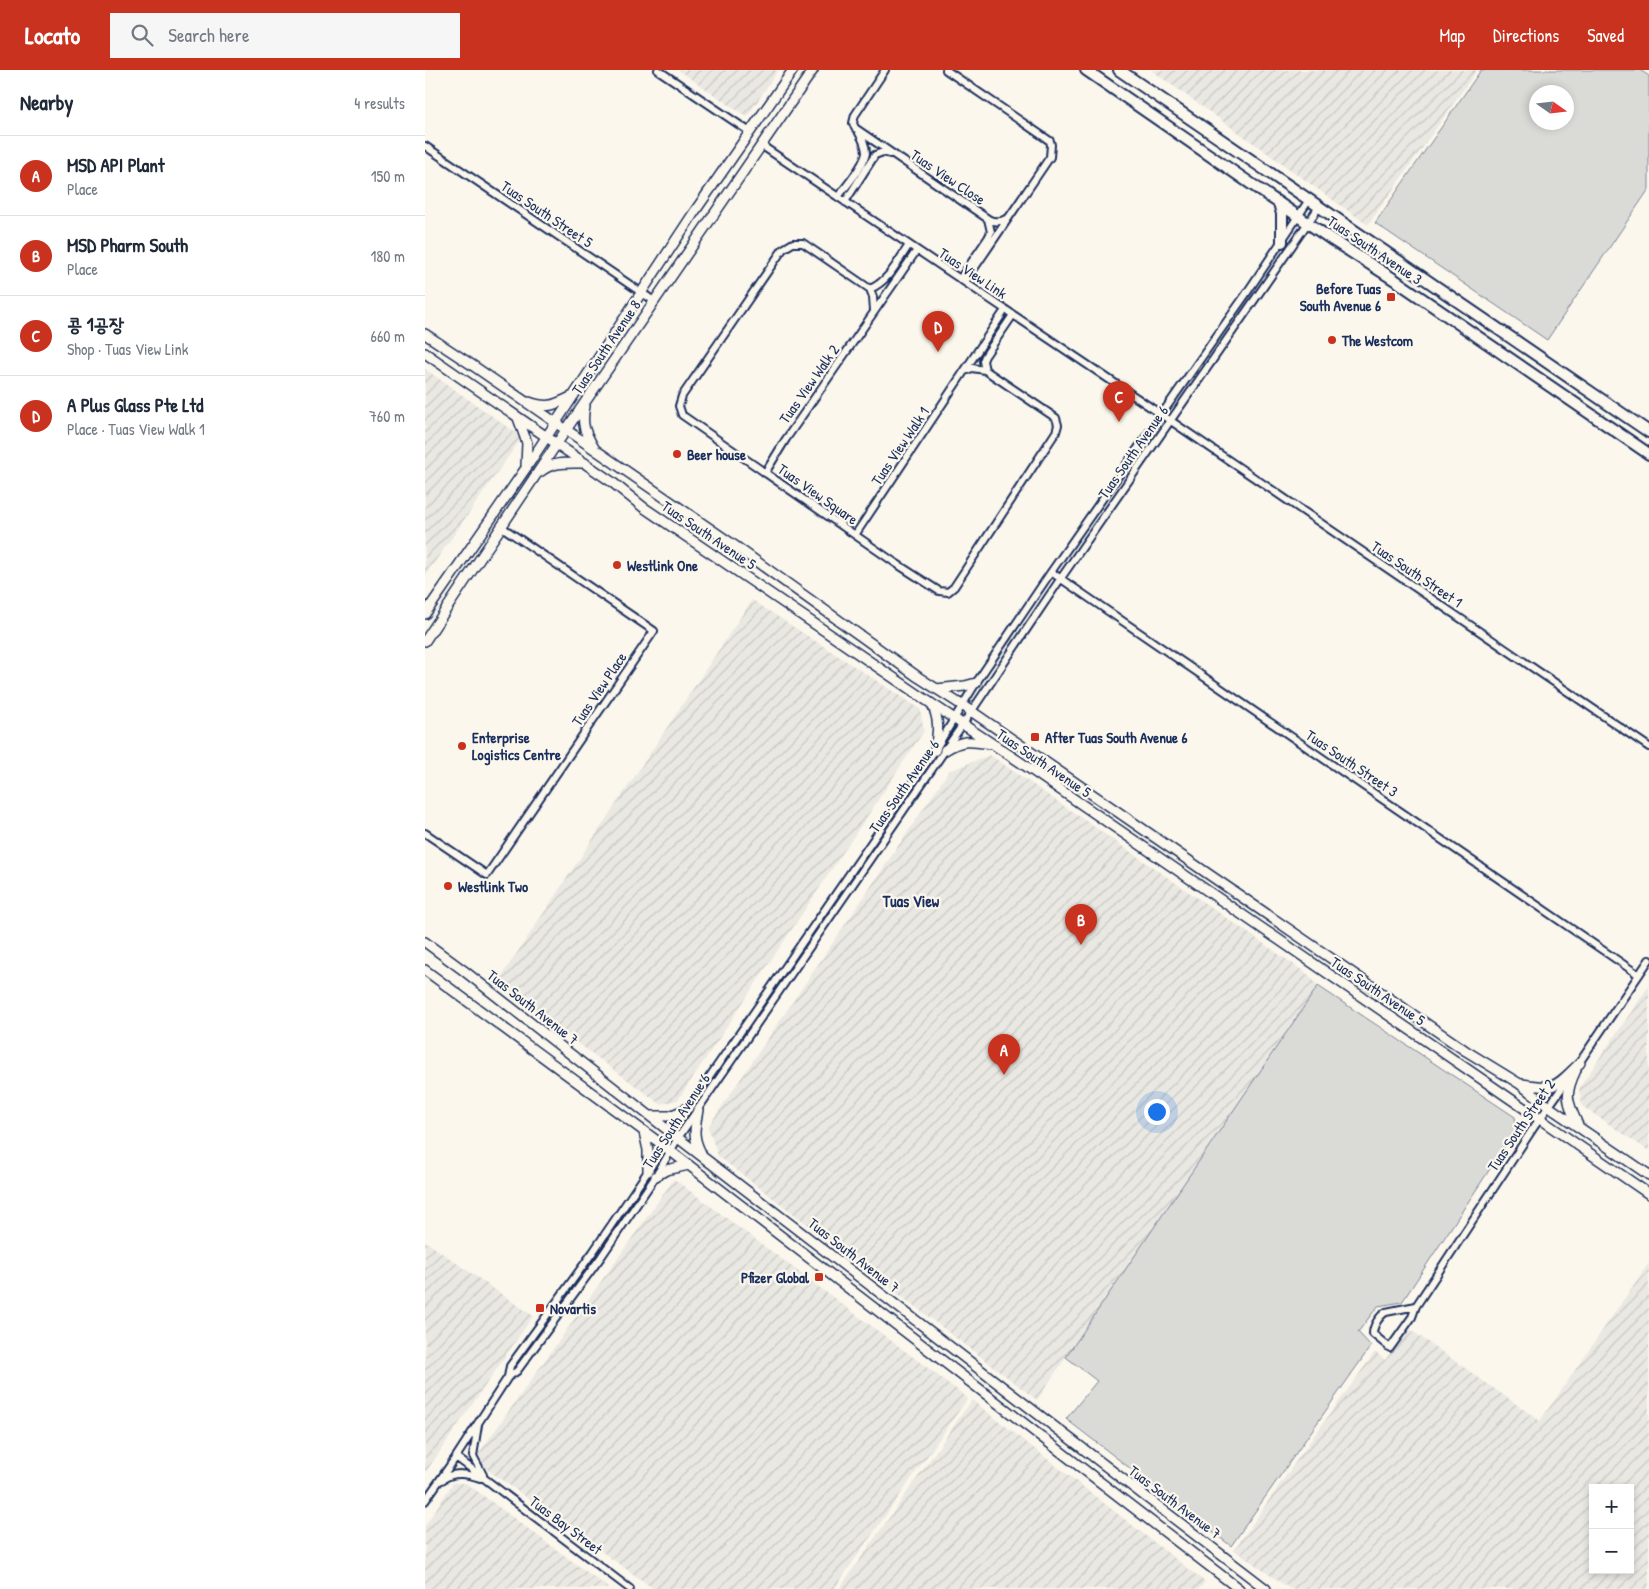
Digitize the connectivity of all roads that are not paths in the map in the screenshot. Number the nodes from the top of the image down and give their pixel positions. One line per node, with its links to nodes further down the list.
1 (658, 70): 9 (street)
2 (793, 70): 9 (street, Tuas South Avenue 8)
3 (813, 70): 11 (street, Tuas South Avenue 8)
4 (885, 70): 8 (street)
5 (946, 70): 19 (street)
6 (1086, 70): 16 (main road, Tuas South Avenue 3)
7 (1119, 70): 14 (main road, Tuas South Avenue 3)
8 (858, 130): 12 (street, Tuas View Close); 13 (street)
9 (750, 132): 27 (street, Tuas South Avenue 8)
10 (425, 146): 27 (street, Tuas South Street 5)
11 (761, 146): 13 (street, Tuas View Link); 28 (street, Tuas South Avenue 8)
12 (894, 155): 15 (street, Tuas View Close); 20 (street, Tuas View Close)
13 (838, 197): 15 (street, Tuas View Link)
14 (1309, 200): 17 (main road, Tuas South Avenue 3); 18 (street, Tuas South Avenue 6)
15 (845, 202): 23 (street, Tuas View Link)
16 (1279, 203): 18 (main road, Tuas South Avenue 3); 22 (main road)
17 (1319, 207): 21 (street, Tuas South Avenue 6); 43 (main road, Tuas South Avenue 3)
18 (1299, 216): 21 (main road, Tuas South Avenue 3); 22 (street, Tuas South Avenue 6)
19 (1009, 217): 20 (street, Tuas View Close); 25 (street)
20 (988, 219): 25 (street, Tuas View Close)
21 (1308, 223): 41 (street, Tuas South Avenue 6); 50 (main road, Tuas South Avenue 3)
22 (1281, 242): 39 (street, Tuas South Avenue 6)
23 (909, 245): 24 (street, Tuas View Link); 26 (street)
24 (917, 250): 25 (street, Tuas View Link); 30 (street, Tuas View Walk 2)
25 (963, 281): 29 (street, Tuas View Link)
26 (870, 288): 30 (street); 53 (street, Tuas View Square)
27 (641, 293): 28 (street, Tuas South Street 5); 36 (street, Tuas South Avenue 8)
28 (654, 302): 38 (street, Tuas South Avenue 8)
29 (1005, 310): 31 (street, Tuas View Link); 35 (street, Tuas View Walk 1)
30 (874, 311): 53 (street, Tuas View Walk 2)
31 (1013, 315): 34 (street); 39 (street, Tuas View Link)
32 (425, 334): 37 (street, Tuas South Avenue 5)
33 (425, 353): 40 (street, Tuas South Avenue 5)
34 (985, 370): 35 (street); 56 (street, Tuas View Square)
35 (965, 371): 56 (street, Tuas View Walk 1)
36 (573, 396): 37 (street); 42 (street, Tuas South Avenue 8)
37 (519, 398): 42 (street, Tuas South Avenue 5)
38 (586, 401): 45 (street, Tuas South Avenue 8); 49 (street)
39 (1161, 415): 41 (street, Tuas View Link); 57 (street, Tuas South Avenue 6)
40 (517, 416): 47 (street, Tuas South Avenue 5); 52 (street)
41 (1171, 421): 58 (street, Tuas South Avenue 6); 68 (street, Tuas South Street 1)
42 (555, 423): 45 (street, Tuas South Avenue 5); 47 (street, Tuas South Avenue 8)
43 (1636, 423): 44 (main road); 46 (main road, Tuas South Avenue 3)
44 (1649, 425)
45 (566, 430): 48 (street, Tuas South Avenue 8); 49 (street, Tuas South Avenue 5)
46 (1649, 432)
47 (547, 436): 48 (street, Tuas South Avenue 5); 52 (street, Tuas South Avenue 8)
48 (557, 444): 51 (street, Tuas South Avenue 5); 54 (street, Tuas South Avenue 8)
49 (595, 450): 62 (street, Tuas South Avenue 5)
50 (1649, 454)
51 (585, 463): 54 (street); 63 (street, Tuas South Avenue 5)
52 (526, 468): 59 (street, Tuas South Avenue 8)
53 (765, 473): 56 (street, Tuas View Square)
54 (537, 476): 55 (street, Tuas South Avenue 8)
55 (502, 527): 60 (street, Tuas South Avenue 8); 71 (street, Tuas View Place)
56 (855, 535)
57 (1051, 572): 58 (street, Tuas South Street 3); 61 (street, Tuas South Avenue 6)
58 (1061, 578): 64 (street, Tuas South Avenue 6); 75 (street, Tuas South Street 3)
59 (425, 614)
60 (425, 641)
61 (977, 683): 62 (street); 64 (street, Tuas South Avenue 6)
62 (935, 688): 64 (street, Tuas South Avenue 5)
63 (932, 704): 65 (street, Tuas South Avenue 5); 69 (street)
64 (967, 708): 65 (street, Tuas South Avenue 6); 66 (street, Tuas South Avenue 6); 77 (street, Tuas South Avenue 5)
65 (955, 719): 66 (street, Tuas South Avenue 5); 69 (street, Tuas South Avenue 6)
66 (963, 724): 67 (street, Tuas South Avenue 5); 70 (street, Tuas South Avenue 6)
67 (994, 745): 70 (street); 82 (street, Tuas South Avenue 5)
68 (1649, 748)
69 (935, 750): 79 (street, Tuas South Avenue 6)
70 (945, 750): 80 (street, Tuas South Avenue 6)
71 (425, 833)
72 (425, 942): 81 (street, Tuas South Avenue 7)
73 (1649, 960): 75 (street, Tuas South Street 2)
74 (425, 970): 84 (street, Tuas South Avenue 7)
75 (1639, 975): 76 (street, Tuas South Street 2)
76 (1580, 1063): 77 (street); 78 (street, Tuas South Street 2); 83 (street)
77 (1520, 1084): 78 (street, Tuas South Avenue 5)
78 (1549, 1106): 82 (street, Tuas South Street 2); 83 (street, Tuas South Avenue 5)
79 (688, 1108): 81 (street); 85 (street, Tuas South Avenue 6)
80 (698, 1110): 85 (street, Tuas South Avenue 6); 87 (street)
81 (650, 1116): 85 (street, Tuas South Avenue 7)
82 (1540, 1118): 91 (street, Tuas South Avenue 5); 92 (street, Tuas South Street 2)
83 (1578, 1127): 90 (street, Tuas South Avenue 5)
84 (645, 1132): 86 (street, Tuas South Avenue 7); 89 (street)
85 (675, 1136): 86 (street, Tuas South Avenue 6); 87 (street, Tuas South Avenue 7)
86 (667, 1149): 88 (street, Tuas South Avenue 7); 89 (street, Tuas South Avenue 6)
87 (703, 1157): 101 (street, Tuas South Avenue 7)
88 (689, 1165): 89 (street); 100 (street, Tuas South Avenue 7)
89 (652, 1173): 93 (street, Tuas South Avenue 6); 93 (street, Tuas South Avenue 6)
90 (1649, 1175)
91 (1649, 1194)
92 (1416, 1306): 92 (street, Tuas South Street 2)
93 (508, 1377): 94 (street, Tuas South Avenue 6)
94 (479, 1422): 95 (street, Tuas South Avenue 6); 96 (street, Tuas Bay Street)
95 (456, 1457): 96 (street, Tuas Bay Street); 97 (street, Tuas South Avenue 6)
96 (486, 1480): 97 (street, Tuas Bay Street); 99 (street, Tuas Bay Street)
97 (437, 1484): 98 (street, Tuas South Avenue 6)
98 (425, 1501)
99 (630, 1589)
100 (1239, 1589)
101 (1266, 1589)

